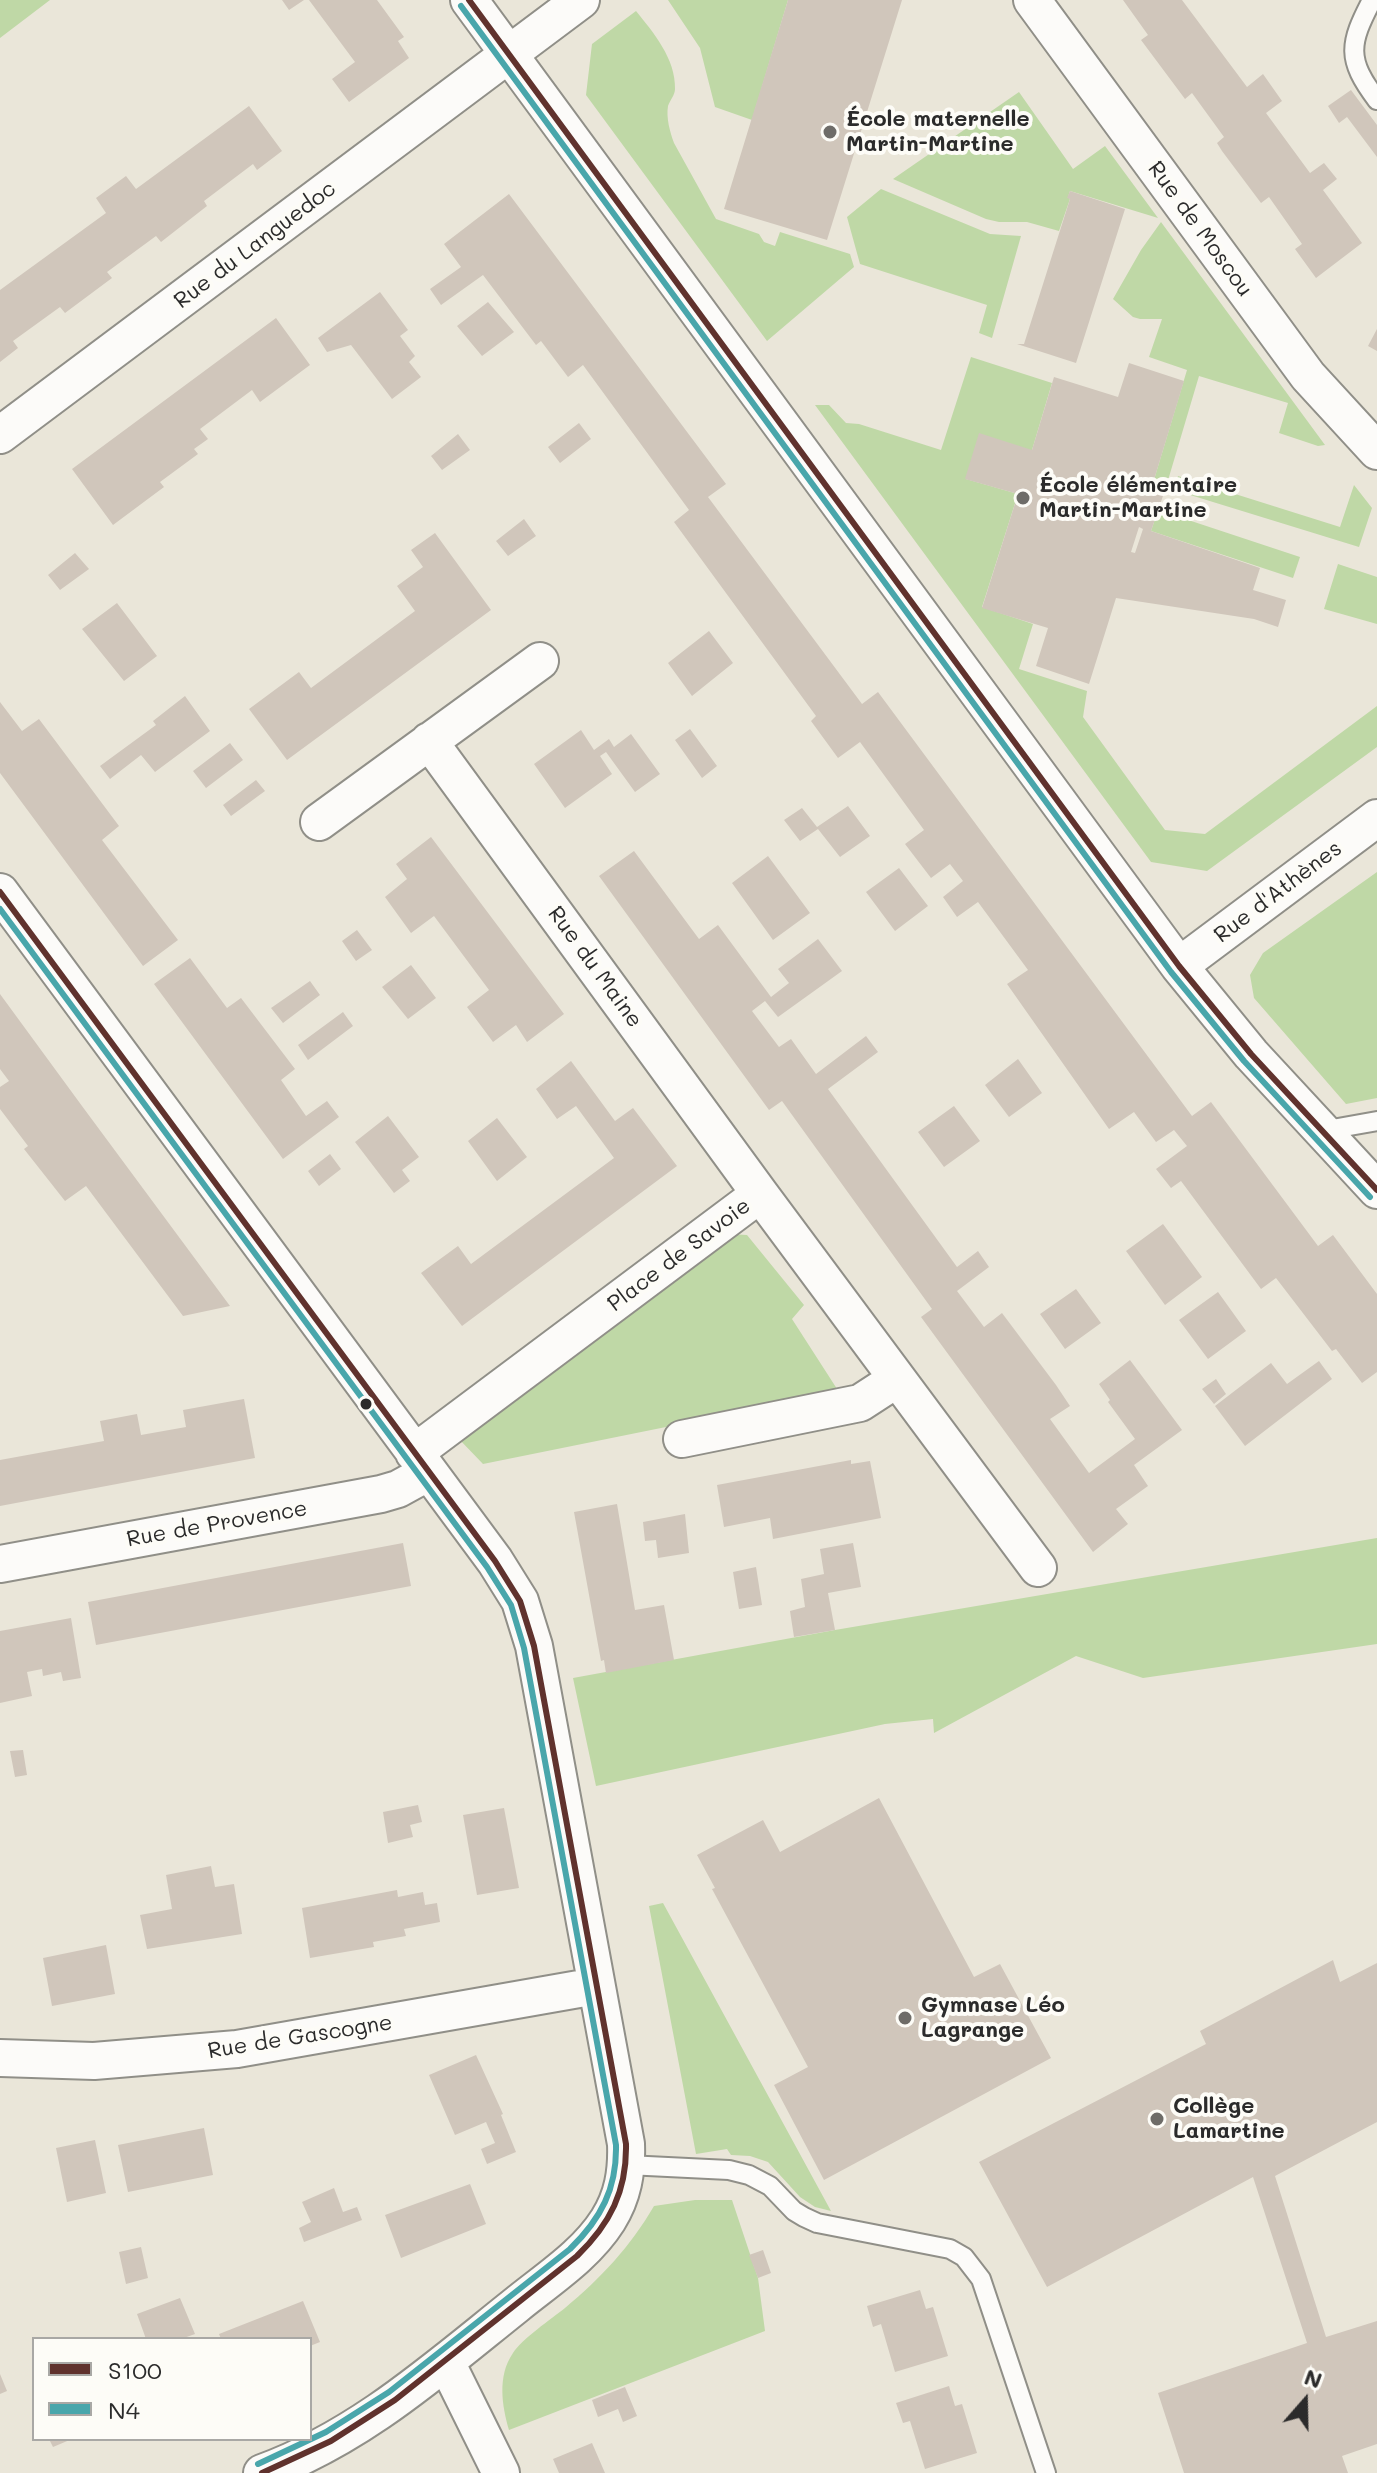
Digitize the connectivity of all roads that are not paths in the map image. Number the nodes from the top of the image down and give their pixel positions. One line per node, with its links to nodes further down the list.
1 (469, 0): 5 (street)
2 (581, 0): 5 (street, Rue du Languedoc)
3 (1032, 0): 8 (street, Rue de Moscou)
4 (1372, 0): 6 (lane)
5 (510, 54): 7 (street, Rue du Languedoc); 14 (street)
6 (1377, 100)
7 (0, 435)
8 (1377, 451)
9 (540, 661): 10 (street)
10 (429, 741): 12 (street); 18 (street, Rue du Maine)
11 (1377, 818): 14 (street, Rue d'Athènes)
12 (319, 822)
13 (0, 892): 21 (street)
14 (1179, 966): 16 (street)
15 (1377, 1121): 16 (lane)
16 (1321, 1131): 17 (street)
17 (1375, 1185)
18 (760, 1194): 19 (street, Place de Savoie); 21 (street, Place de Savoie)
19 (897, 1379): 20 (street); 23 (street, Place de Savoie)
20 (682, 1439)
21 (422, 1463): 22 (street, Rue de Provence); 24 (street)
22 (0, 1564)
23 (1038, 1568)
24 (596, 1986): 25 (street, Rue de Gascogne); 26 (street)
25 (0, 2058)
26 (627, 2165): 27 (street); 30 (lane)
27 (446, 2362): 28 (street); 29 (street)
28 (262, 2473)
29 (501, 2473)
30 (1046, 2473)

